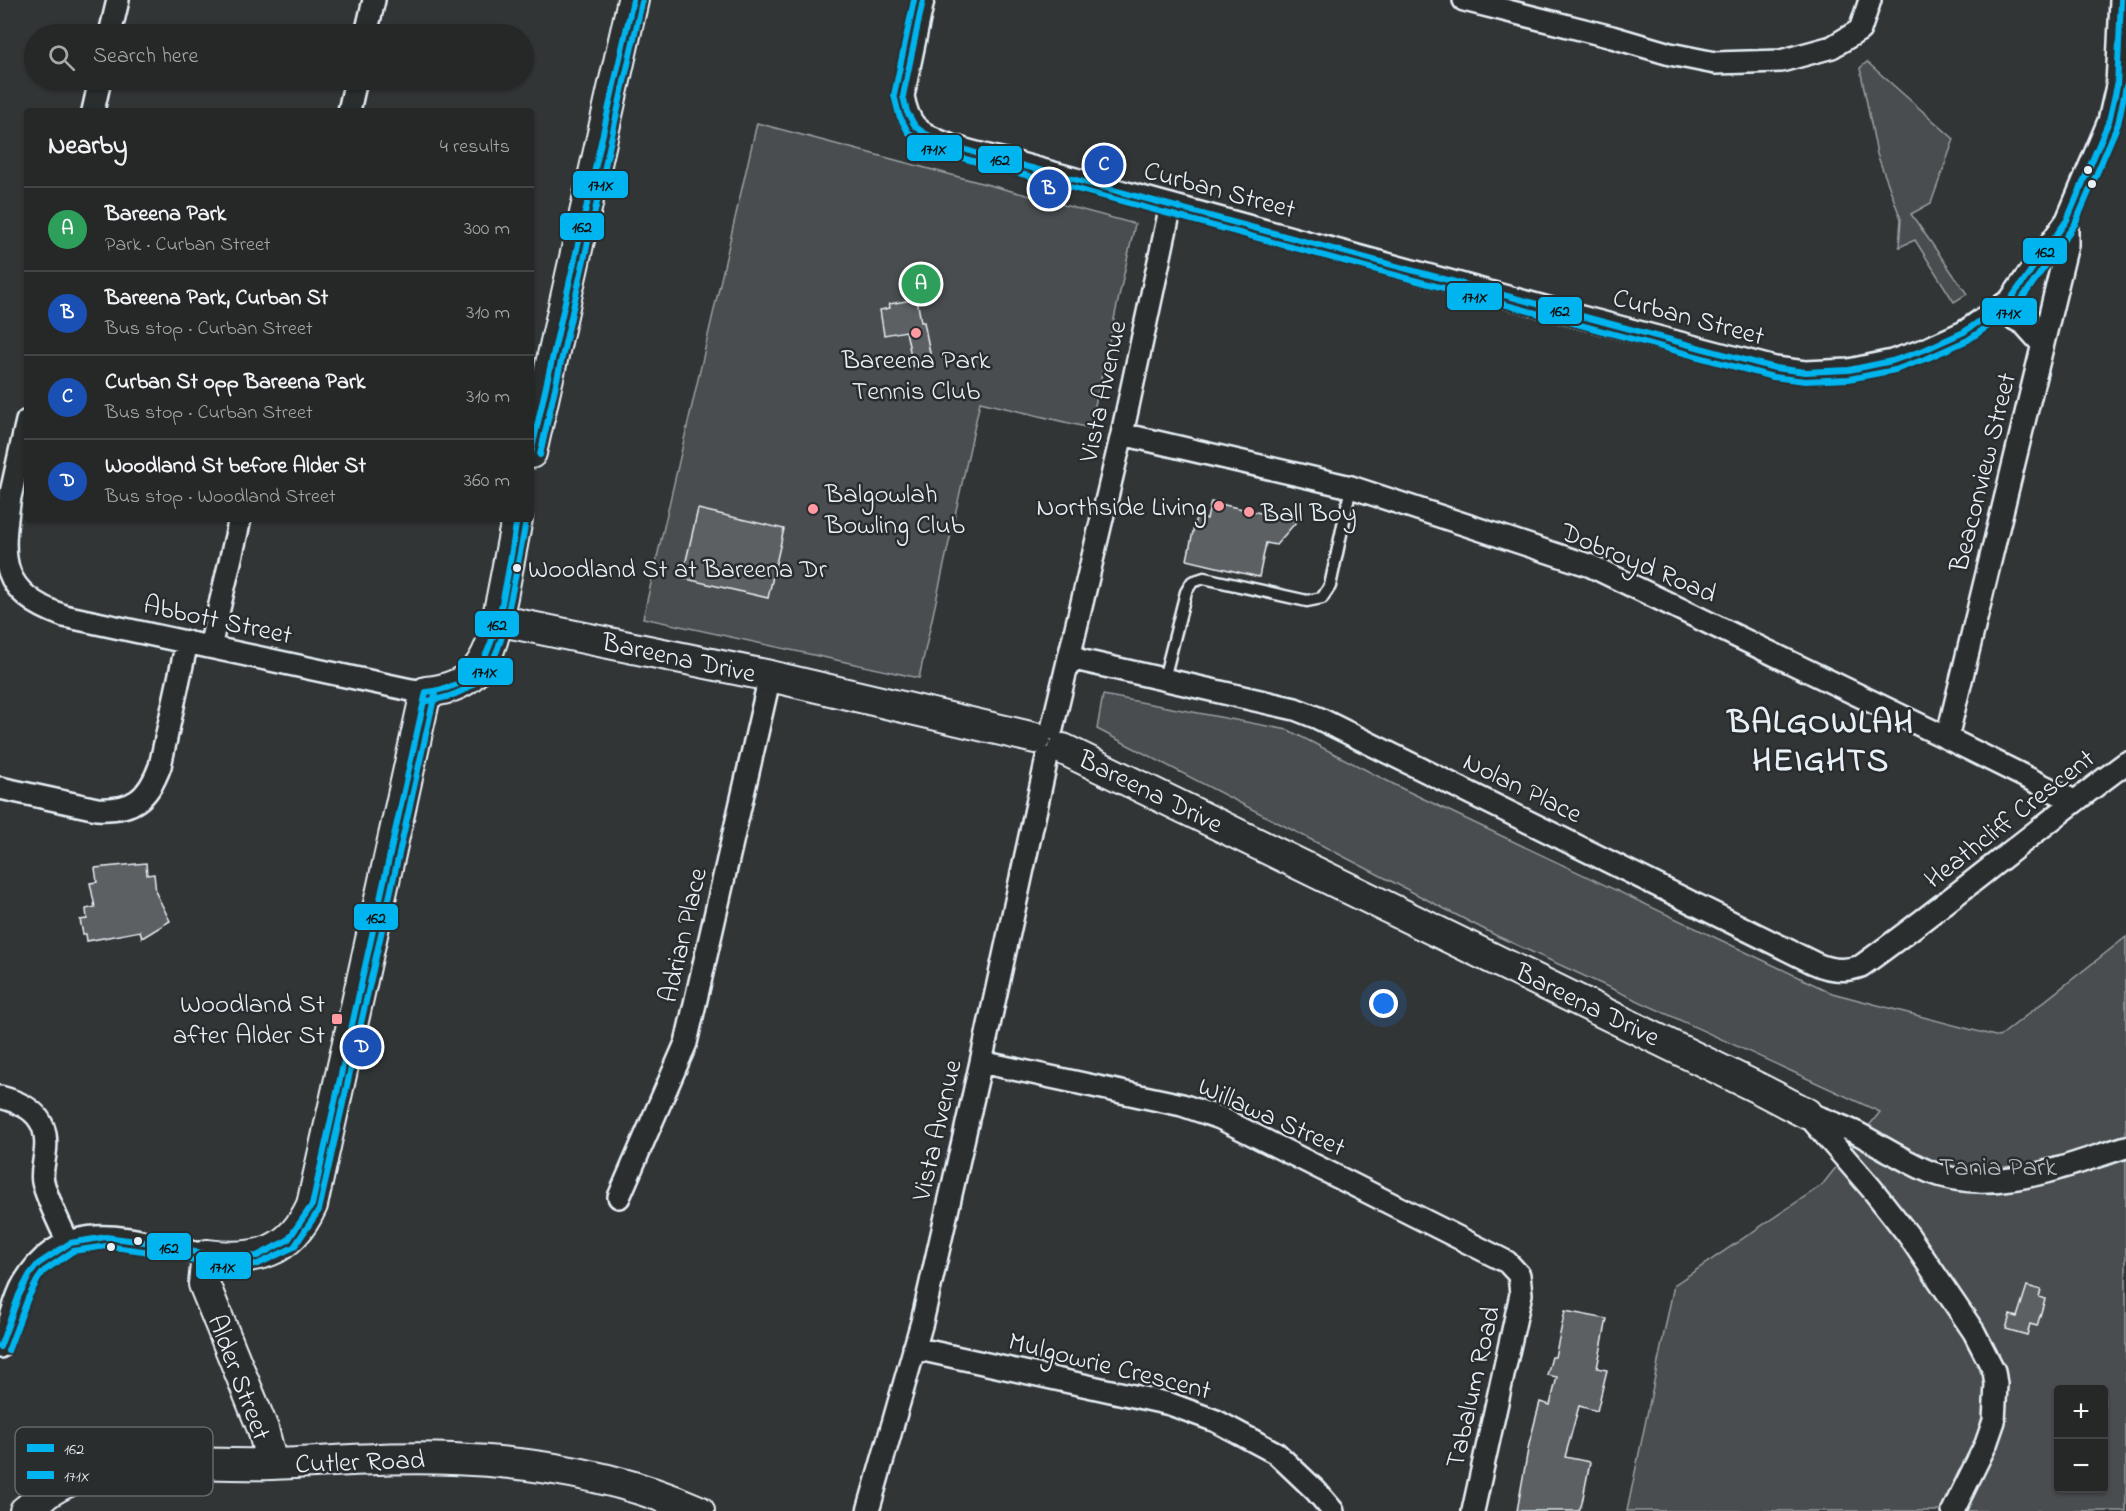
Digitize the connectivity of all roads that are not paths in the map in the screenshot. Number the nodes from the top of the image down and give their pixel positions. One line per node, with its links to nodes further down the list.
1 (118, 0): 8 (street)
2 (374, 0): 9 (street)
3 (633, 0): 21 (street)
4 (923, 0): 15 (street, Curban Street)
5 (1464, 0): 6 (street)
6 (1869, 0)
7 (2121, 0): 12 (street, Curban Street)
8 (112, 24)
9 (368, 24)
10 (98, 90): 13 (street)
11 (354, 90): 14 (street)
12 (2120, 104): 16 (street, Curban Street)
13 (94, 108)
14 (350, 108)
15 (1171, 205): 17 (street, Curban Street); 20 (street, Vista Avenue)
16 (2067, 220): 17 (street, Curban Street); 18 (street, Beaconview Street)
17 (1998, 310): 18 (street)
18 (2042, 344): 32 (street, Beaconview Street)
19 (24, 434): 26 (street, Abbott Street)
20 (1122, 434): 22 (street, Dobroyd Road); 28 (street, Vista Avenue)
21 (534, 440)
22 (1351, 487): 30 (lane); 32 (street, Dobroyd Road)
23 (239, 522): 27 (street)
24 (517, 522): 25 (street)
25 (497, 620): 29 (street, Bareena Drive); 31 (street)
26 (187, 642): 27 (street, Abbott Street); 35 (street)
27 (210, 647): 31 (street, Abbott Street)
28 (1070, 658): 30 (street, Nolan Place); 33 (street, Vista Avenue)
29 (770, 676): 33 (street, Bareena Drive); 44 (street, Adrian Place)
30 (1164, 679): 37 (street, Nolan Place)
31 (426, 692): 46 (street)
32 (1947, 738): 36 (street, Dobroyd Road)
33 (1049, 743): 38 (street, Vista Avenue); 40 (street, Bareena Drive)
34 (2126, 763): 36 (street, Heathcliff Crescent)
35 (0, 788)
36 (2074, 801): 37 (street, Heathcliff Crescent)
37 (1928, 918)
38 (981, 1062): 47 (street, Willawa Street); 49 (street, Vista Avenue)
39 (0, 1097): 45 (street)
40 (1806, 1113): 41 (street, Bareena Drive); 43 (street)
41 (1879, 1147): 42 (street, Bareena Drive); 43 (street)
42 (2126, 1147)
43 (1861, 1176): 58 (street)
44 (619, 1197)
45 (68, 1242): 46 (street); 48 (street)
46 (207, 1255): 50 (street, Alder Street)
47 (1519, 1275): 57 (street, Tabalum Road)
48 (0, 1347)
49 (914, 1348): 55 (street, Vista Avenue); 56 (street, Mulgowrie Crescent)
50 (272, 1464): 51 (street, Cutler Road); 54 (street, Cutler Road)
51 (213, 1465)
52 (44, 1496): 53 (street, Cutler Road)
53 (25, 1511)
54 (699, 1511)
55 (868, 1511)
56 (1333, 1511)
57 (1473, 1511)
58 (1953, 1511)

